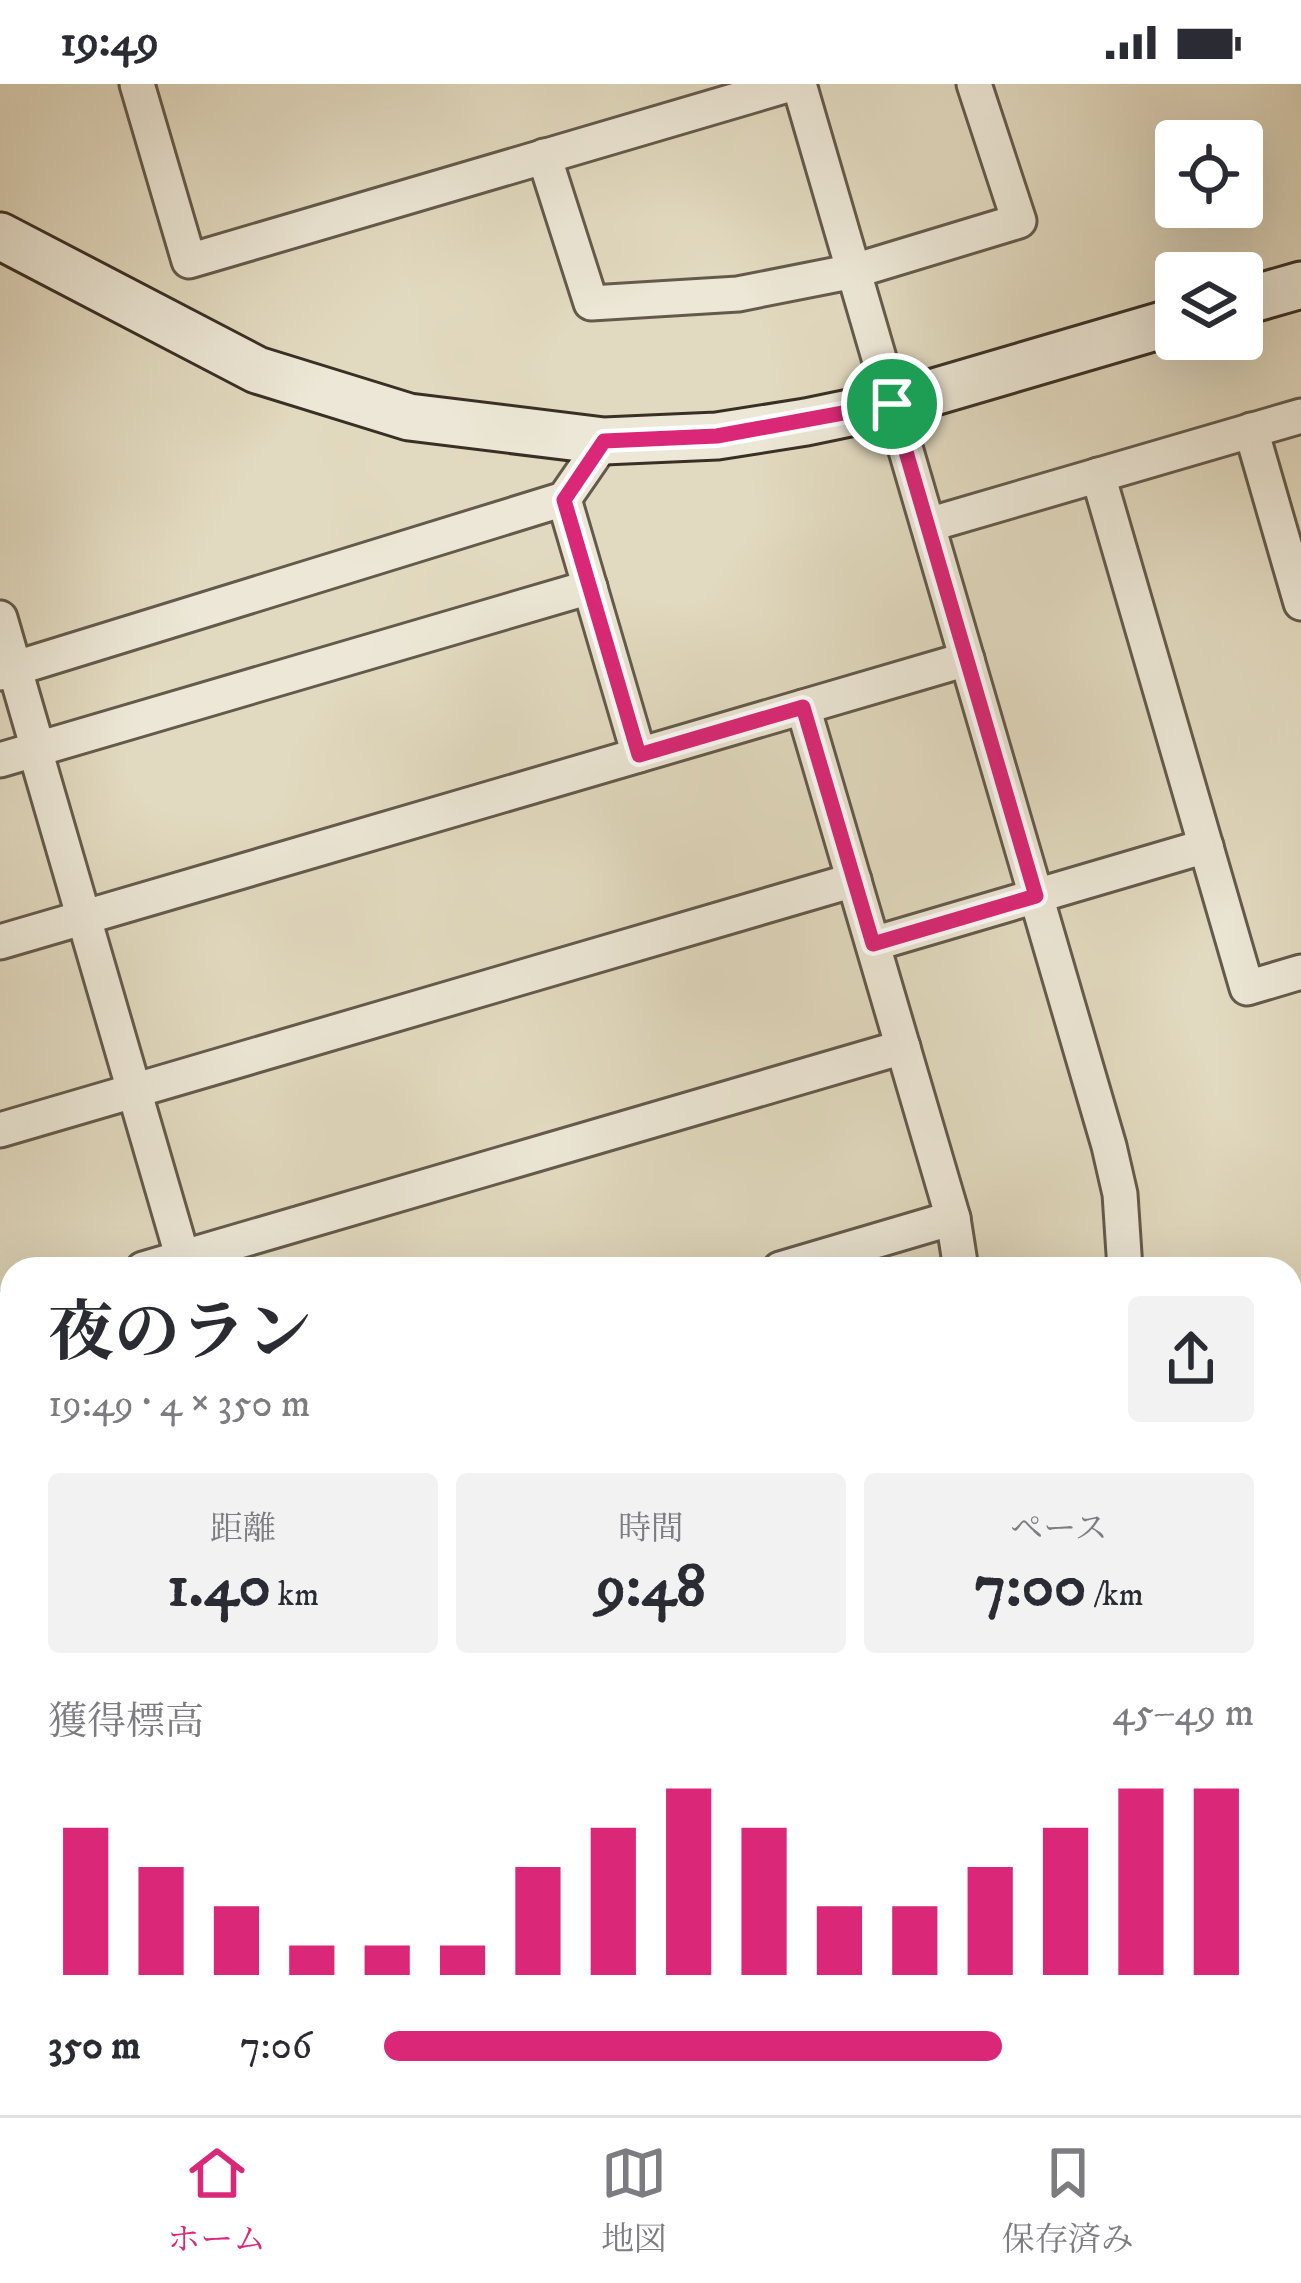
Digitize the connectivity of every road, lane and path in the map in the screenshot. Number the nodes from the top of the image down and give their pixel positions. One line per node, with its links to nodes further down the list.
1 (795, 84): 4 (street); 6 (street)
2 (974, 84): 6 (street)
3 (144, 86): 4 (street)
4 (544, 156): 6 (street)
5 (0, 236): 13 (street)
6 (854, 271): 10 (street)
7 (1301, 285): 8 (street)
8 (1263, 296)
9 (1155, 327): 10 (street)
10 (892, 404): 13 (street); 16 (street)
11 (1301, 416): 12 (street)
12 (1251, 430): 14 (street); 18 (street)
13 (604, 441): 15 (street)
14 (1098, 475): 16 (street); 26 (street)
15 (564, 500): 17 (street); 21 (street)
16 (928, 525): 20 (street)
17 (590, 587): 23 (street); 24 (street)
18 (1301, 603)
19 (0, 618): 21 (street)
20 (967, 659): 22 (street); 28 (street)
21 (7, 670): 23 (street)
22 (803, 707): 24 (street); 27 (street)
23 (36, 750): 25 (street); 29 (street)
24 (639, 755): 29 (street)
25 (0, 760)
26 (1206, 846): 28 (street); 32 (street)
27 (854, 880): 31 (street); 34 (street)
28 (1036, 896): 31 (street); 41 (street)
29 (83, 918): 30 (street); 34 (street)
30 (0, 943)
31 (873, 944): 33 (street)
32 (1301, 972)
33 (902, 1047): 36 (street); 38 (street)
34 (134, 1090): 35 (street); 37 (street)
35 (0, 1130)
36 (953, 1218): 39 (street); 40 (street)
37 (182, 1257)
38 (204, 1257)
39 (821, 1257)
40 (959, 1257)
41 (1124, 1257)

